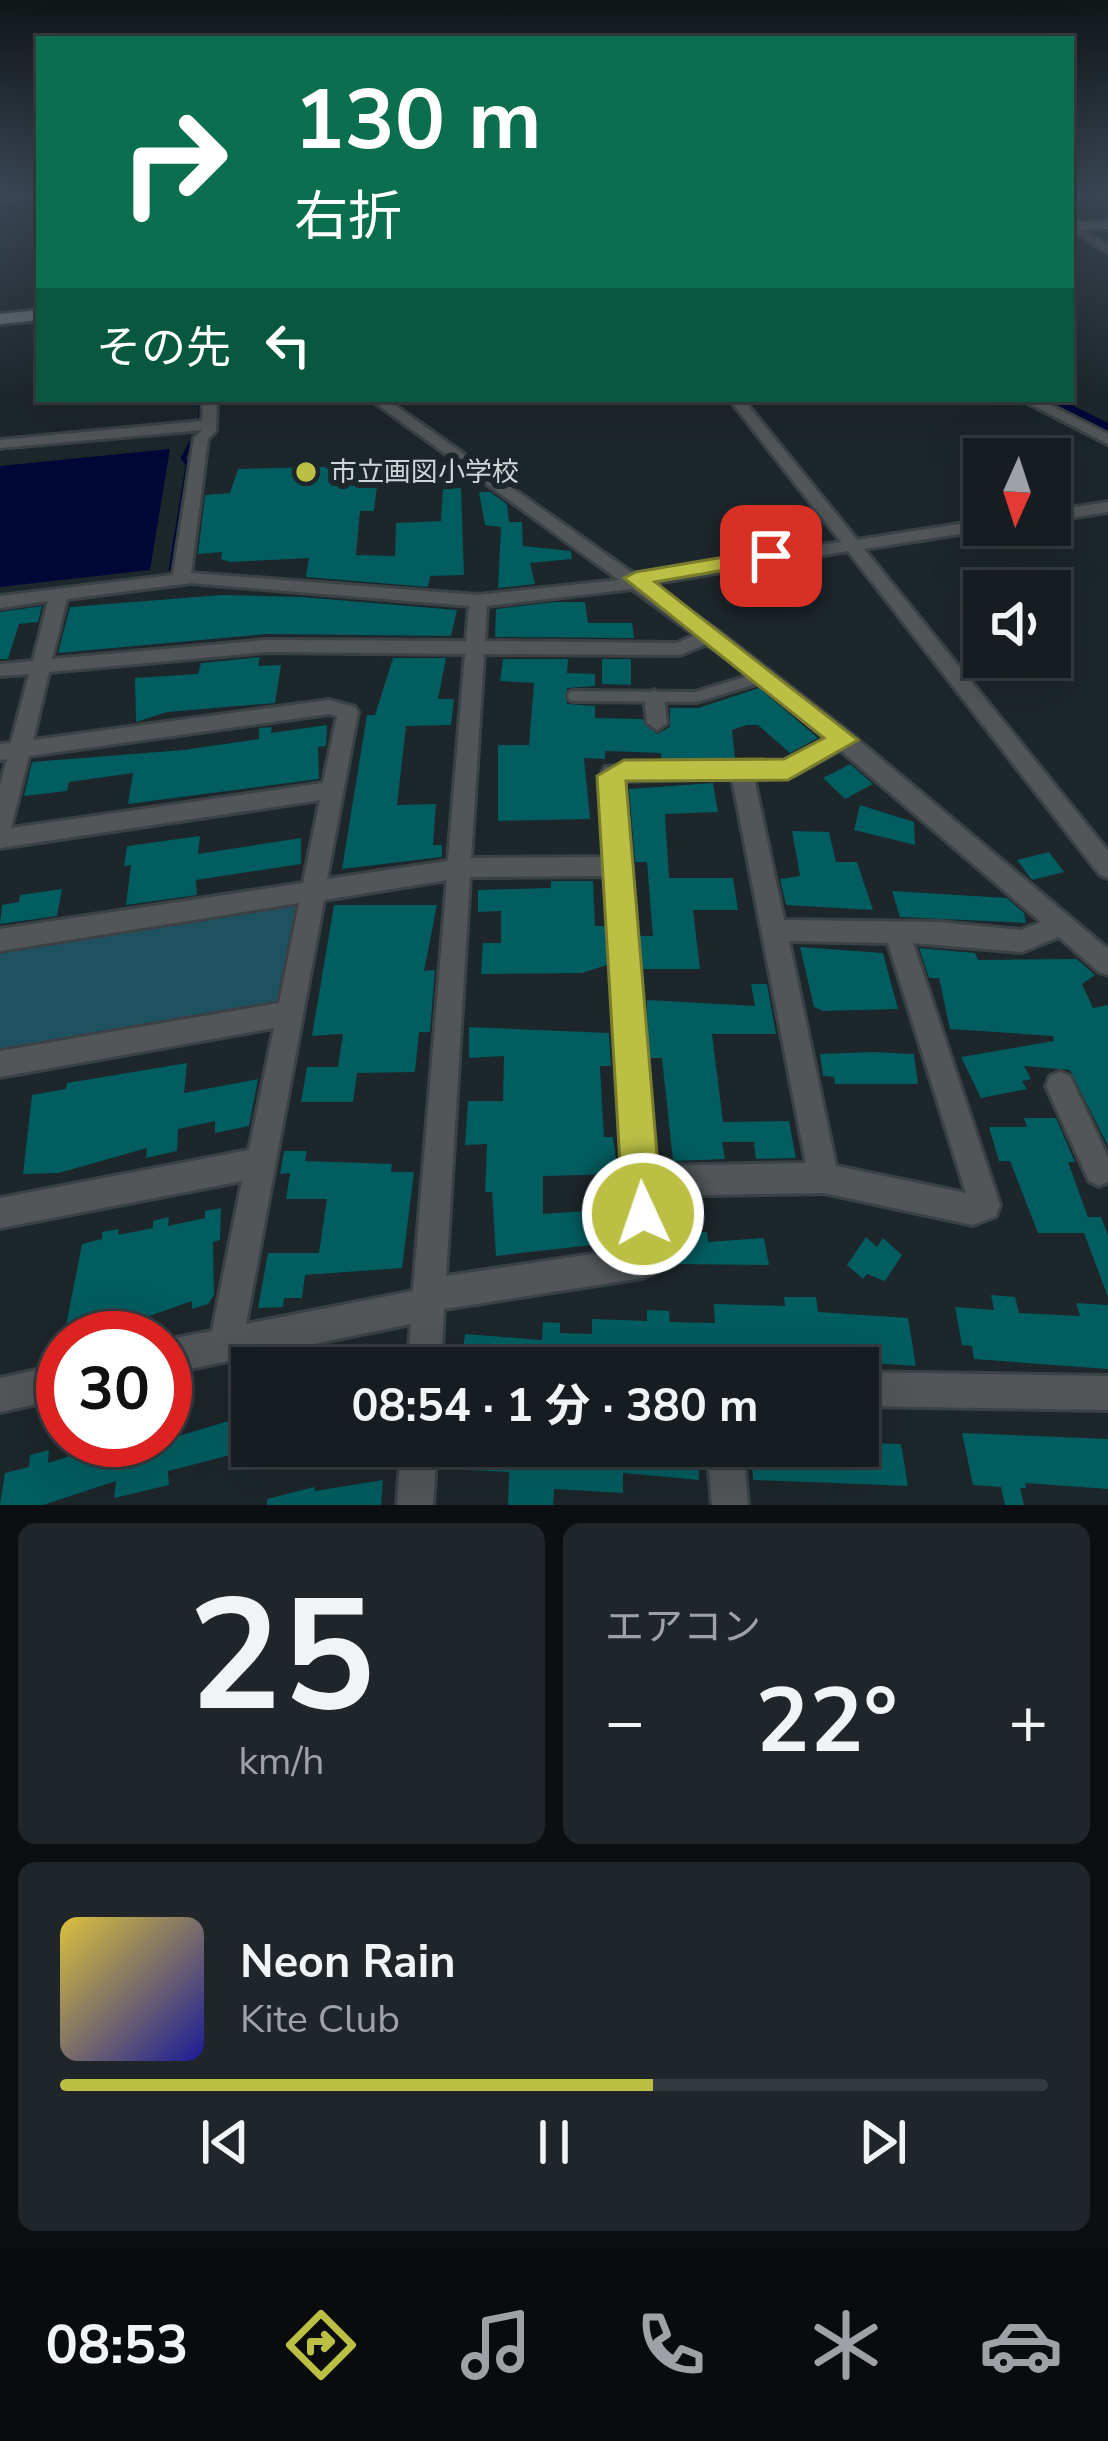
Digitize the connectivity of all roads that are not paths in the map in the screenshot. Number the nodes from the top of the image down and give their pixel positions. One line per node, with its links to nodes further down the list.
1 (36, 315): 2 (main road)
2 (0, 319)
3 (210, 402): 7 (street)
4 (381, 402): 16 (street)
5 (738, 402): 14 (street)
6 (1031, 402): 8 (street)
7 (206, 431): 9 (street); 10 (street); 15 (street)
8 (1108, 440)
9 (0, 444)
10 (0, 454)
11 (1108, 507): 12 (street)
12 (1071, 513)
13 (963, 528): 14 (street)
14 (854, 544): 16 (street); 36 (street)
15 (181, 579): 17 (street); 18 (street)
16 (638, 580): 18 (street); 20 (street)
17 (58, 595): 19 (street); 22 (street)
18 (478, 601): 21 (street)
19 (0, 602)
20 (711, 634): 21 (street); 24 (street)
21 (478, 651): 22 (street); 35 (street)
22 (39, 665): 23 (street); 29 (street)
23 (0, 670)
24 (765, 676): 26 (lane); 28 (street)
25 (573, 696): 26 (lane)
26 (654, 697): 27 (street)
27 (657, 723)
28 (844, 740): 30 (street); 38 (street)
29 (10, 751): 31 (street); 32 (street)
30 (742, 772): 34 (street); 39 (street)
31 (333, 790): 33 (street); 37 (street)
32 (0, 828)
33 (0, 839)
34 (620, 866): 35 (street); 49 (street)
35 (463, 868): 37 (street); 51 (street)
36 (1108, 868)
37 (315, 890): 41 (street); 43 (street)
38 (1062, 925): 40 (street); 42 (street)
39 (774, 930): 40 (street); 47 (street)
40 (897, 933): 47 (street)
41 (0, 940)
42 (1108, 964)
43 (290, 1013): 44 (street); 46 (street)
44 (0, 1064)
45 (1060, 1086): 48 (street)
46 (262, 1162): 50 (street); 52 (street)
47 (824, 1178): 49 (street)
48 (1105, 1178)
49 (641, 1181): 51 (street)
50 (0, 1213)
51 (428, 1300): 52 (street); 53 (street)
52 (226, 1342): 54 (street)
53 (425, 1347)
54 (192, 1350)
55 (36, 1387): 58 (street)
56 (879, 1389): 57 (street)
57 (1108, 1393)
58 (0, 1395)
59 (418, 1467): 61 (street)
60 (727, 1467): 62 (street)
61 (415, 1505)
62 (730, 1505)

